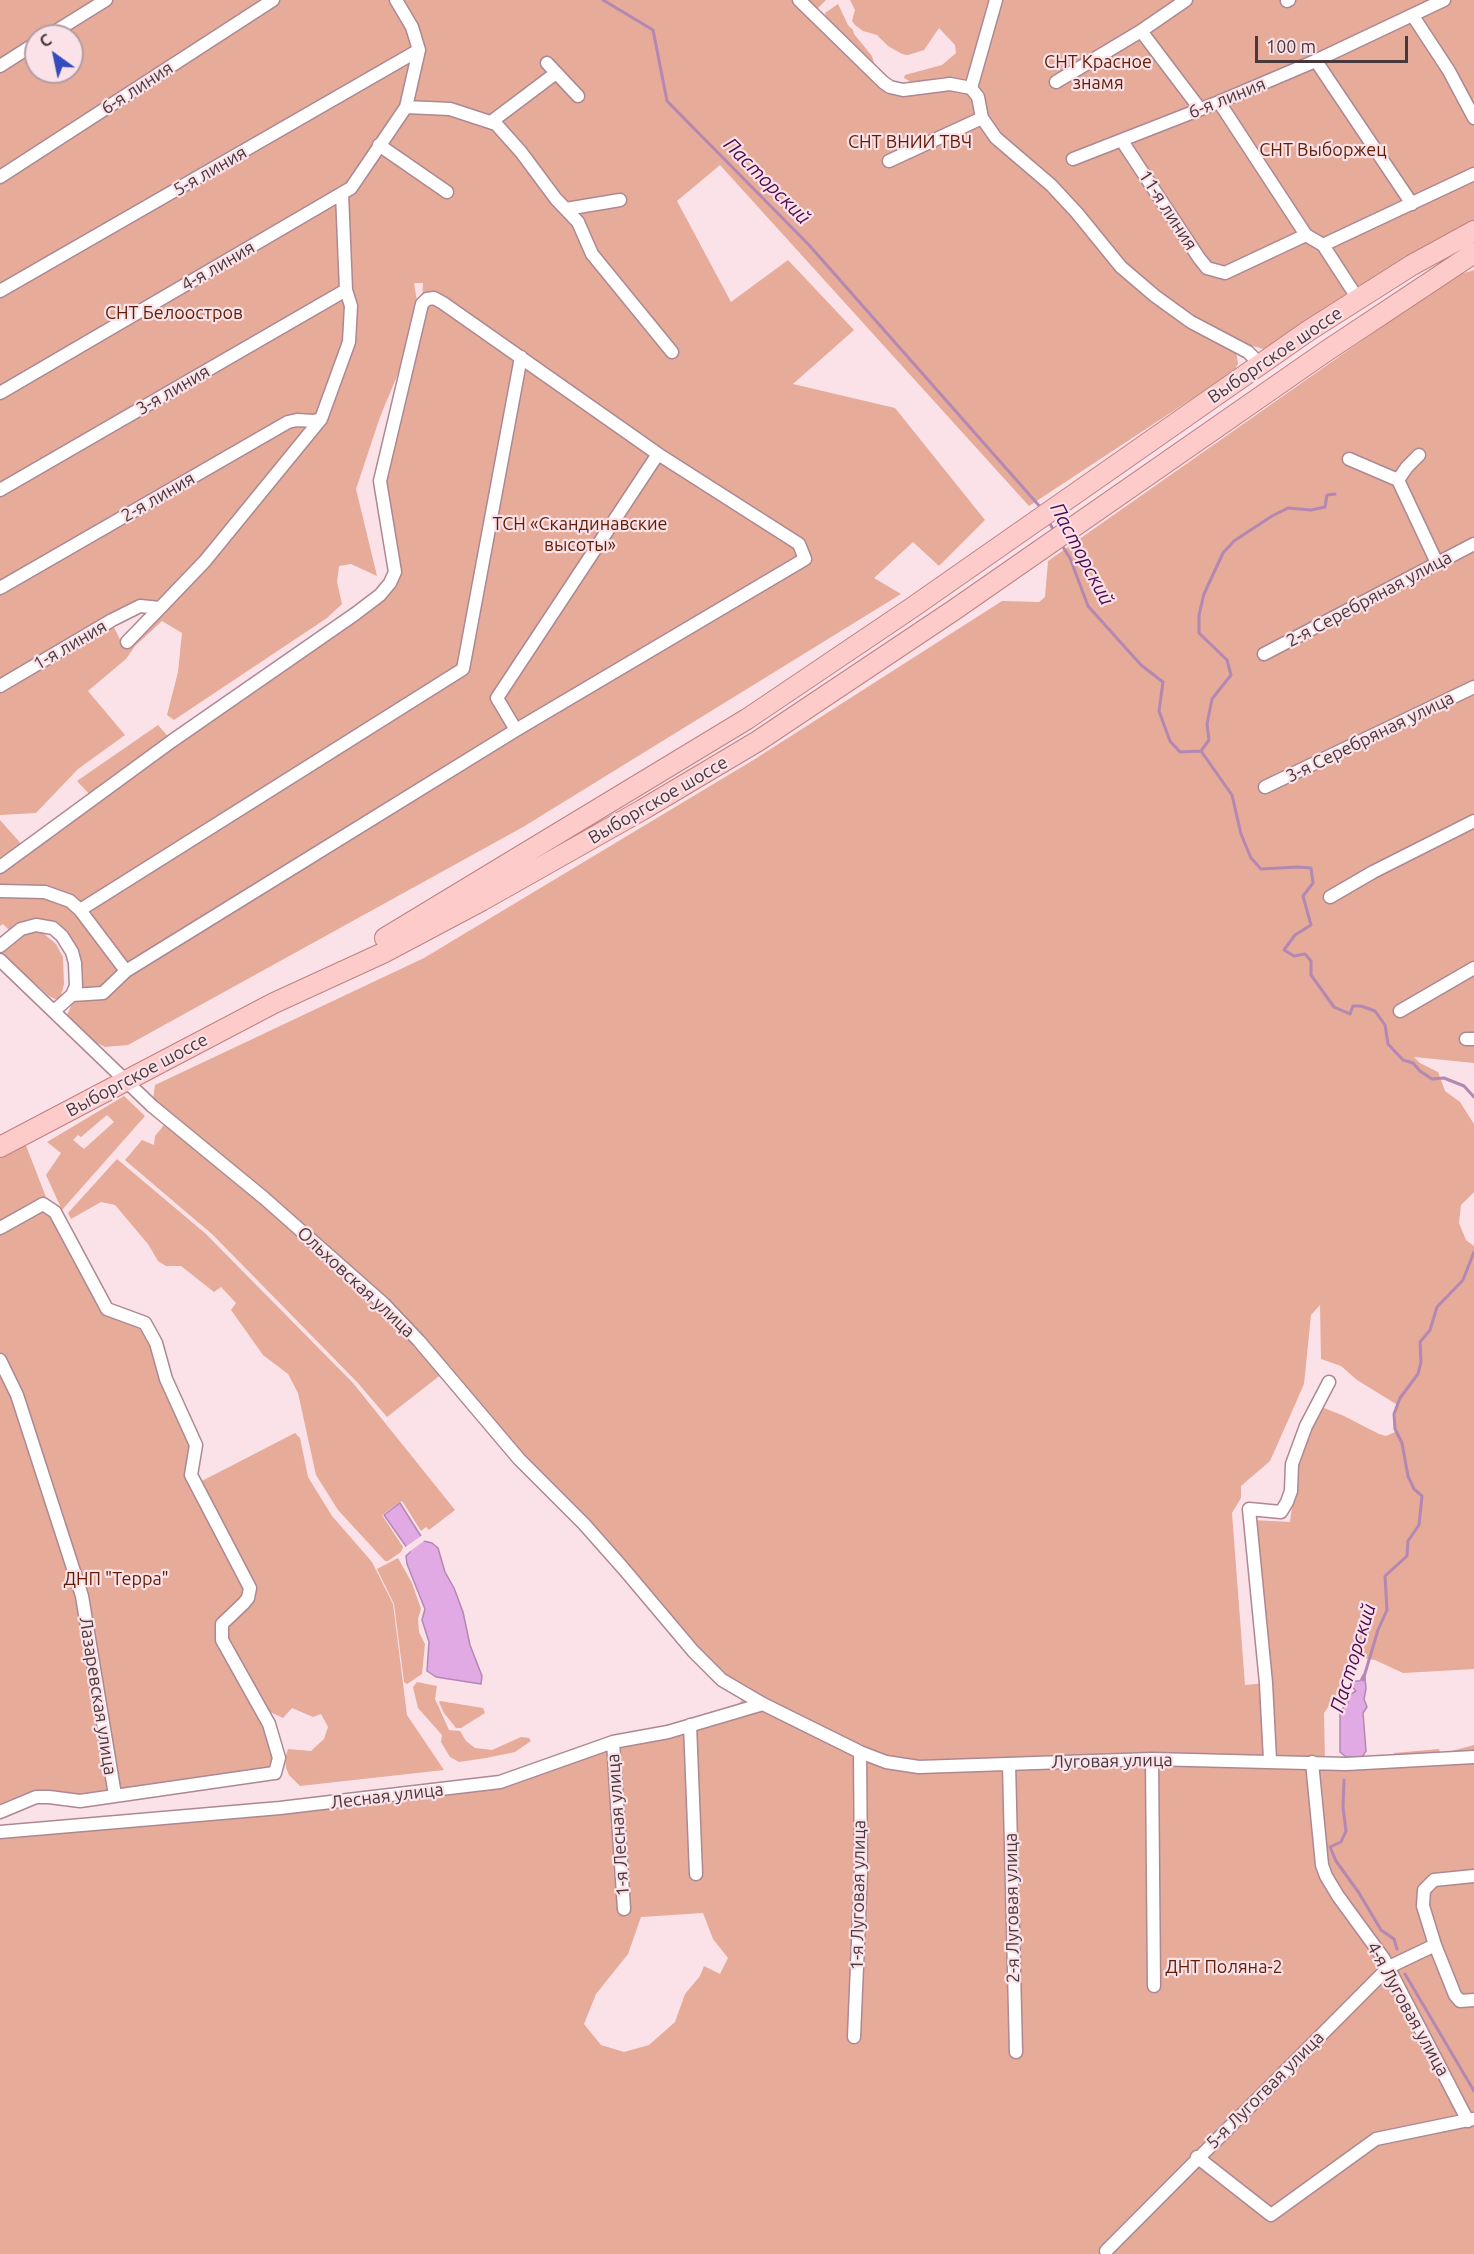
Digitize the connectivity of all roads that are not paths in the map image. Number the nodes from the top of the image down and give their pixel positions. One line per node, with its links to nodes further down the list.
1 (106, 0): 9 (street)
2 (273, 0): 29 (street, 6-я линия)
3 (396, 0): 11 (street)
4 (799, 0): 16 (street)
5 (996, 0): 16 (street)
6 (1186, 0): 10 (street)
7 (1444, 0): 8 (street, 6-я линия)
8 (1413, 16): 13 (street, 6-я линия); 22 (street)
9 (67, 24)
10 (1142, 31): 15 (street); 20 (street)
11 (419, 50): 19 (street); 40 (street, 5-я линия)
12 (24, 51): 14 (street)
13 (1316, 61): 18 (street, 6-я линия); 33 (street)
14 (0, 66)
15 (1056, 82)
16 (971, 88): 21 (street)
17 (578, 96): 23 (street)
18 (1219, 102): 20 (street, 6-я линия); 36 (street)
19 (406, 107): 23 (street); 25 (street, 4-я линия)
20 (1200, 108): 24 (street, 6-я линия)
21 (982, 118): 27 (street); 44 (street)
22 (1474, 118)
23 (490, 122): 34 (street)
24 (1122, 141): 26 (street, 6-я линия); 36 (street, 11-я линия)
25 (379, 145): 30 (street); 31 (street, 4-я линия)
26 (1073, 159)
27 (889, 161)
28 (1474, 174): 33 (street)
29 (0, 177)
30 (447, 192)
31 (342, 193): 39 (street); 45 (street, 4-я линия)
32 (620, 200): 34 (street)
33 (1412, 204): 37 (street)
34 (566, 209): 42 (street)
35 (1474, 231): 41 (main road, Выборгское шоссе)
36 (1305, 235): 37 (street)
37 (1323, 245): 41 (street)
38 (1474, 253): 72 (main road, Выборгское шоссе)
39 (346, 290): 46 (street); 51 (street, 3-я линия)
40 (0, 291)
41 (1358, 299): 44 (main road, Выборгское шоссе)
42 (672, 352)
43 (521, 357): 47 (street); 63 (street); 66 (street)
44 (1260, 364): 72 (main road, Выборгское шоссе)
45 (0, 393)
46 (321, 418): 54 (street, 2-я линия); 55 (street)
47 (658, 454): 60 (street); 60 (street)
48 (1419, 455): 50 (street)
49 (1348, 459): 50 (street)
50 (1398, 480): 53 (street)
51 (0, 490)
52 (1474, 544): 53 (street, 2-я Серебряная улица)
53 (1437, 564): 57 (street, 2-я Серебряная улица)
54 (0, 588)
55 (160, 608): 56 (street); 58 (street, 1-я линия)
56 (127, 642)
57 (1263, 654)
58 (0, 686)
59 (1474, 687): 61 (street, 3-я Серебряная улица)
60 (516, 730): 70 (street)
61 (1265, 787)
62 (1474, 821): 65 (street)
63 (0, 867)
64 (0, 891): 66 (street)
65 (1330, 897)
66 (80, 910): 70 (street)
67 (0, 946): 71 (street)
68 (0, 960): 73 (street, Ольховская улица)
69 (1474, 968): 74 (street)
70 (126, 970): 71 (street)
71 (72, 995): 73 (street)
72 (274, 1003): 75 (main road, Выборгское шоссе)
73 (54, 1011): 75 (street, Ольховская улица)
74 (1400, 1011)
75 (125, 1082): 76 (main road, Выборгское шоссе); 80 (street, Ольховская улица)
76 (0, 1147)
77 (0, 1228): 89 (street)
78 (0, 1359): 89 (street, Лазаревская улица)
79 (1329, 1382): 86 (street)
80 (763, 1704): 81 (street, Лесная улица); 83 (street, Луговая улица)
81 (690, 1725): 82 (street, Лесная улица); 92 (street)
82 (613, 1742): 91 (street, Лесная улица); 94 (street, 1-я Лесная улица)
83 (860, 1752): 88 (street, Луговая улица); 99 (street, 1-я Луговая улица)
84 (1474, 1756): 87 (street, Луговая улица)
85 (1152, 1759): 86 (street, Луговая улица); 88 (street, Луговая улица); 97 (street)
86 (1270, 1761): 87 (street, Луговая улица)
87 (1312, 1762): 96 (street, 4-я Луговая улица)
88 (1009, 1764): 100 (street, 2-я Луговая улица)
89 (115, 1795): 90 (street)
90 (0, 1812)
91 (0, 1832)
92 (696, 1874)
93 (1474, 1875): 95 (street)
94 (624, 1909)
95 (1436, 1945): 96 (street, 5-я Лугогвая улица); 98 (street)
96 (1389, 1967): 101 (street, 4-я Луговая улица); 102 (street, 5-я Лугогвая улица)
97 (1154, 1986)
98 (1474, 2000)
99 (854, 2037)
100 (1016, 2052)
101 (1471, 2120): 102 (street)
102 (1197, 2157): 103 (street, 5-я Лугогвая улица)
103 (1106, 2251)

